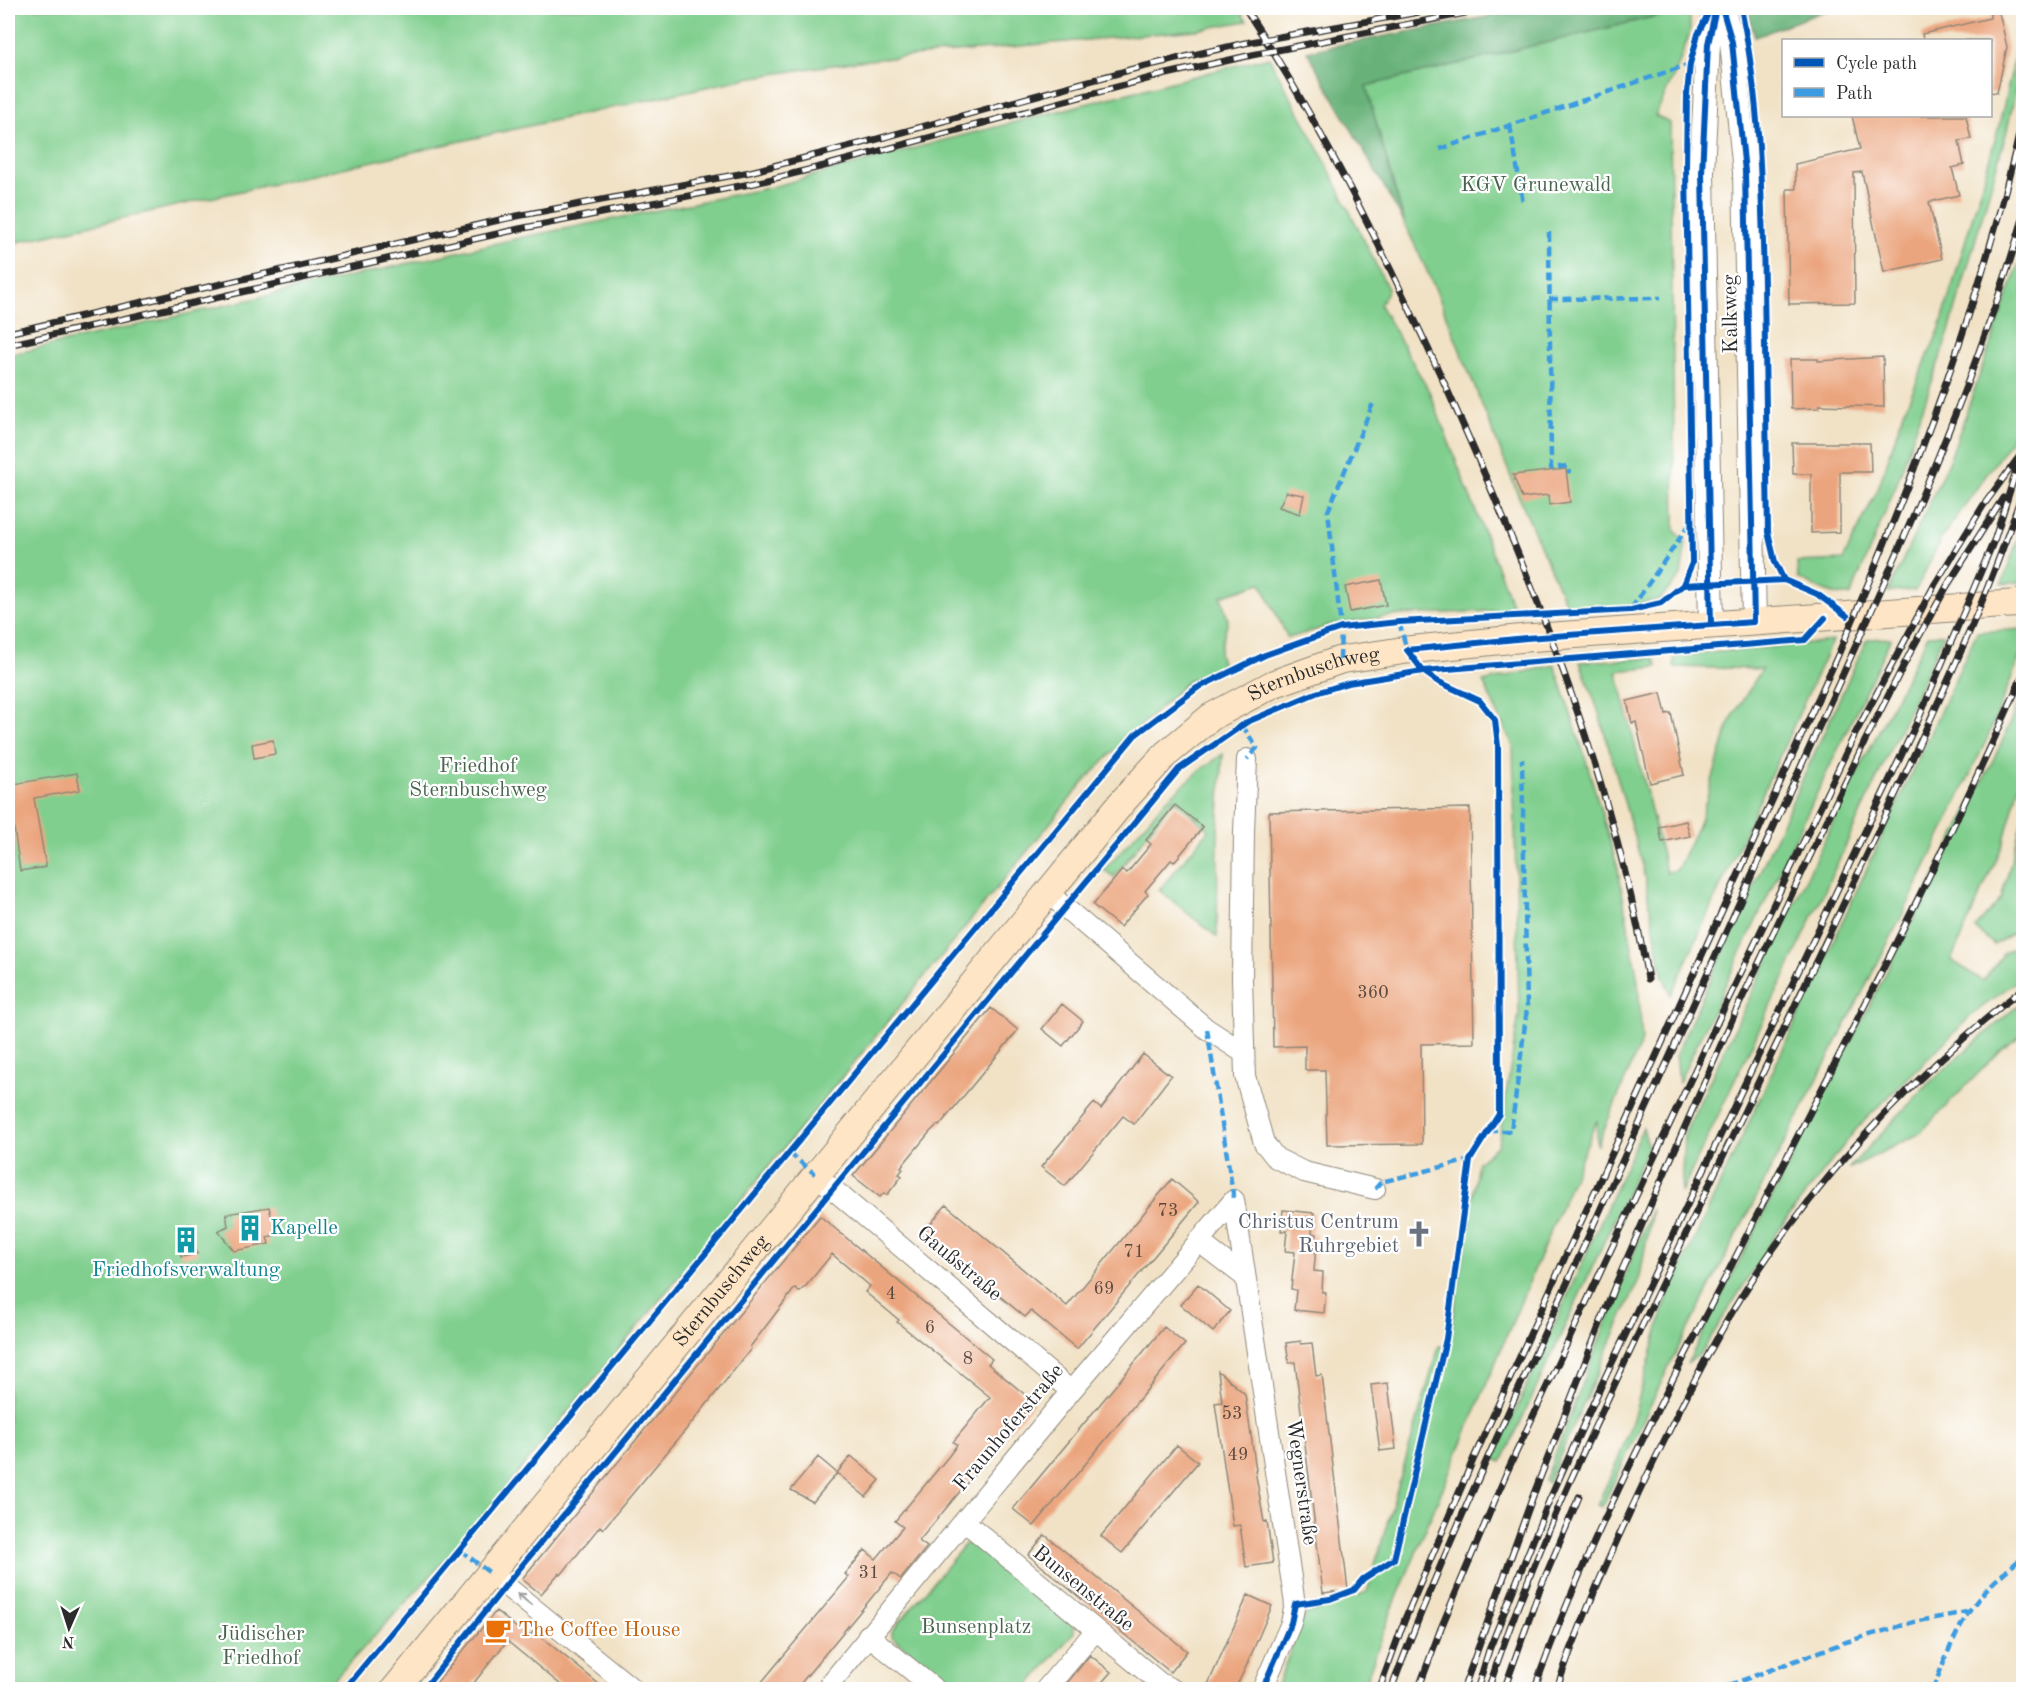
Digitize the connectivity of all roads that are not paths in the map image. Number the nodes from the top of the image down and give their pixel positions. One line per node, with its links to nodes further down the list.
1 (1716, 8): 5 (street, Kalkweg)
2 (1722, 8): 4 (street, Kalkweg)
3 (2024, 603): 4 (main road, Sternbuschweg)
4 (1754, 622): 5 (main road, Sternbuschweg)
5 (1711, 625): 7 (main road, Sternbuschweg)
6 (1246, 759): 8 (street)
7 (1048, 893): 8 (street); 9 (main road, Sternbuschweg)
8 (1244, 1053): 10 (street)
9 (815, 1174): 14 (street, Gaußstraße); 16 (main road, Sternbuschweg)
10 (1375, 1189)
11 (1234, 1200): 12 (street, Fraunhoferstraße); 13 (street, Wegnerstraße)
12 (1198, 1241): 13 (street); 14 (street, Fraunhoferstraße)
13 (1245, 1277): 25 (street, Wegnerstraße)
14 (1071, 1391): 15 (street, Fraunhoferstraße)
15 (964, 1521): 17 (street, Bunsenstraße); 18 (street, Fraunhoferstraße)
16 (490, 1573): 19 (main road, Sternbuschweg); 20 (street, one-way to 16)
17 (1096, 1630): 23 (street); 24 (street, Bunsenstraße)
18 (868, 1635): 21 (street, Fraunhoferstraße); 22 (street)
19 (394, 1689)
20 (634, 1689)
21 (825, 1689)
22 (936, 1689)
23 (1045, 1689)
24 (1174, 1689)
25 (1262, 1689)

